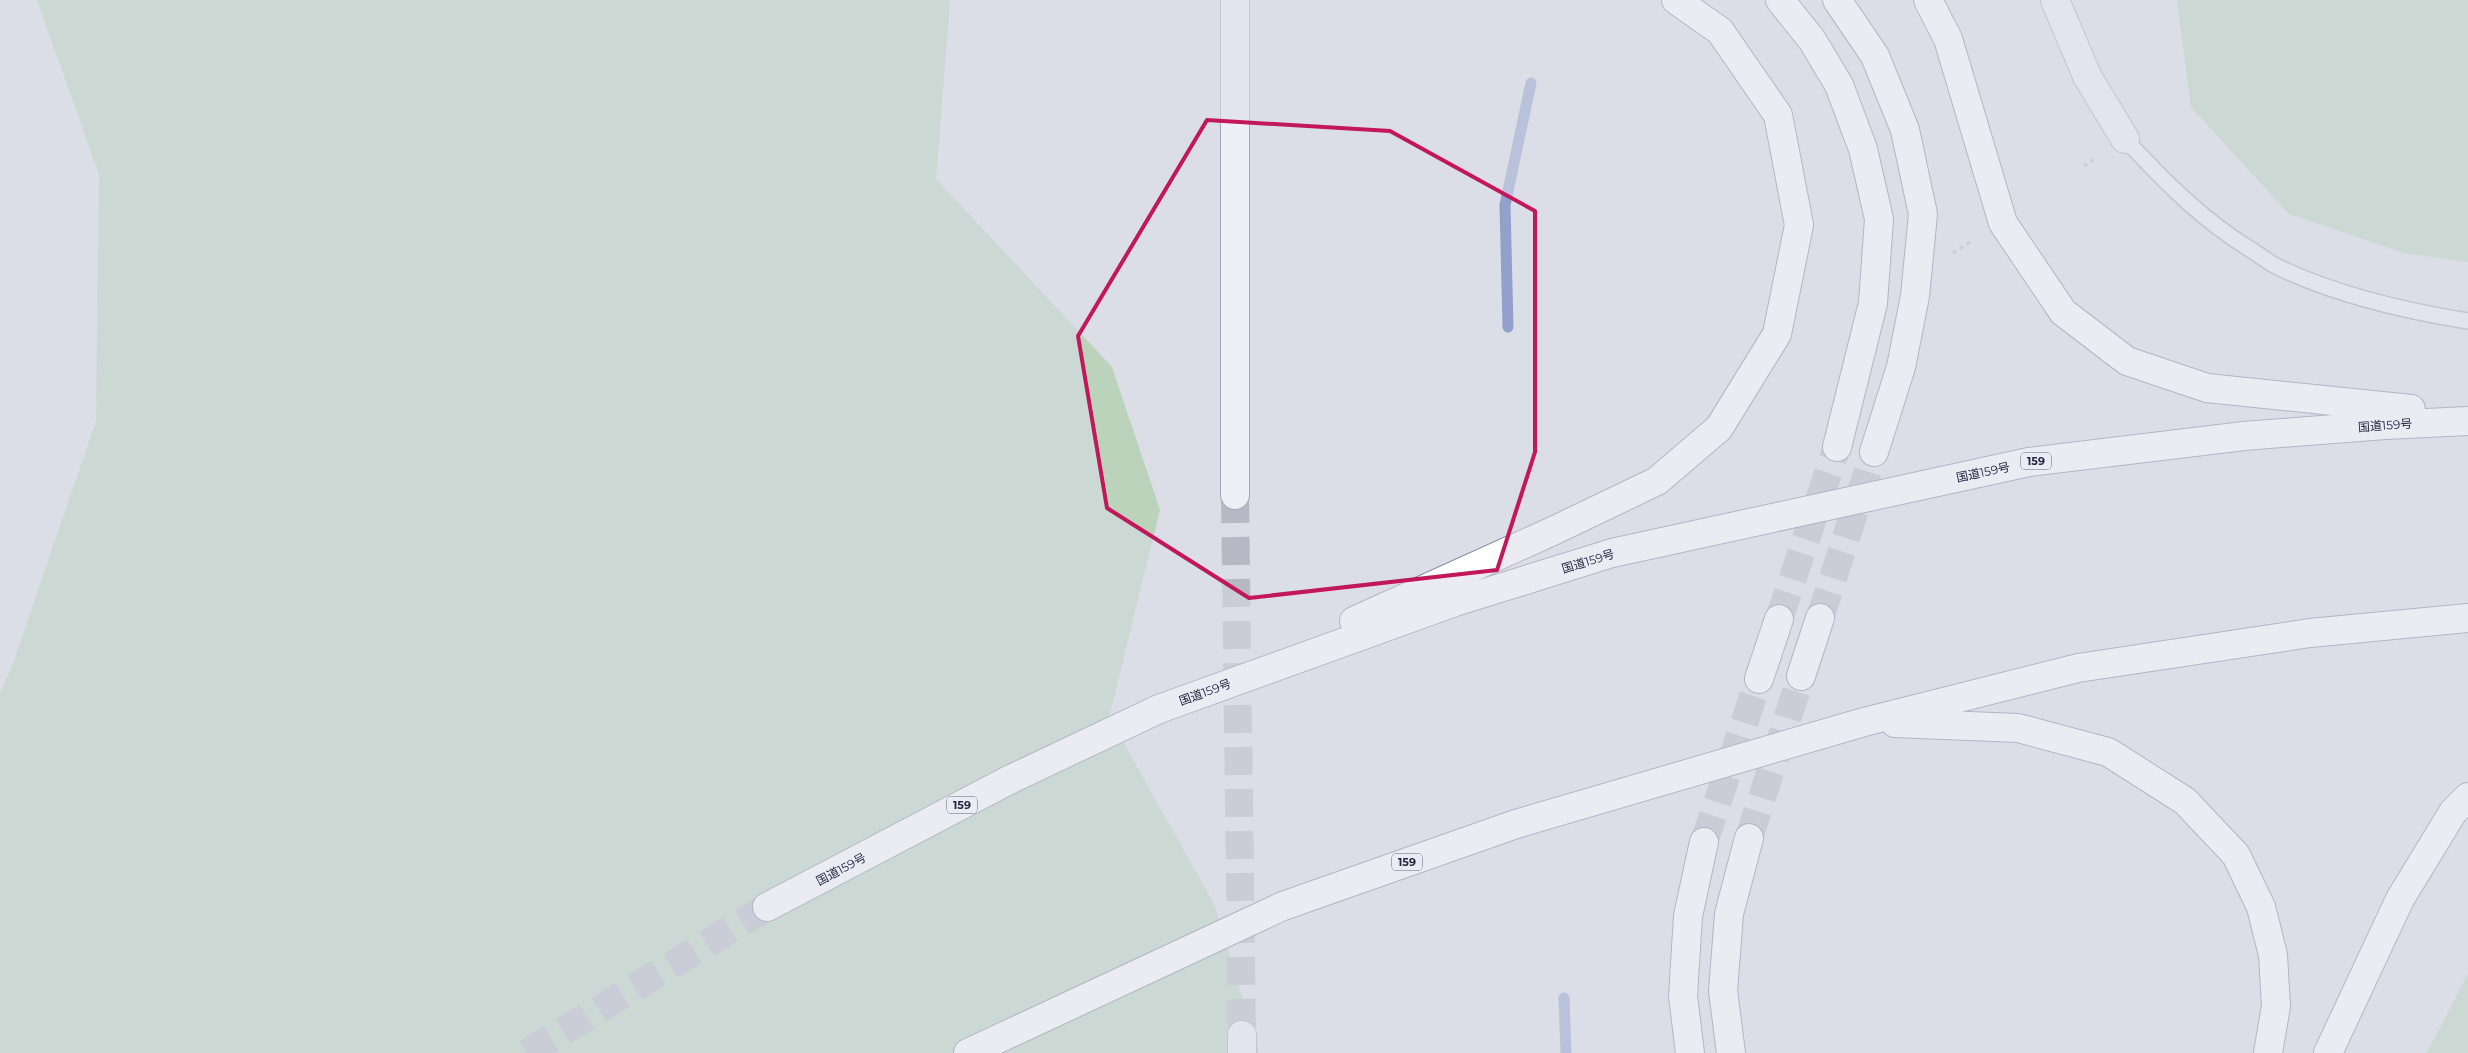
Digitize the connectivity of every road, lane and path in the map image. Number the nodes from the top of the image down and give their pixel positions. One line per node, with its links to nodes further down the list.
1 (1676, 0): 21 (highway)
2 (1780, 0): 13 (highway)
3 (1837, 0): 14 (highway)
4 (1928, 0): 11 (highway)
5 (2055, 0): 7 (street)
6 (1233, 2): 15 (street)
7 (2124, 139): 10 (lane)
8 (1978, 237): 9 (path)
9 (1950, 255)
10 (2468, 322)
11 (2468, 412)
12 (2468, 421): 21 (highway, 国道159号 / 159)
13 (1837, 446)
14 (1874, 452)
15 (1235, 495)
16 (1820, 618): 19 (highway)
17 (2468, 618): 22 (highway, 159)
18 (1779, 619): 20 (highway)
19 (1801, 676)
20 (1759, 679)
21 (1159, 709): 26 (highway, 国道159号 / 159)
22 (1864, 722): 27 (highway, 159); 30 (highway)
23 (2468, 796): 31 (highway)
24 (1749, 838): 29 (highway)
25 (1704, 842): 28 (highway)
26 (767, 907)
27 (968, 1053)
28 (1690, 1053)
29 (1731, 1053)
30 (2268, 1053)
31 (2328, 1053)

